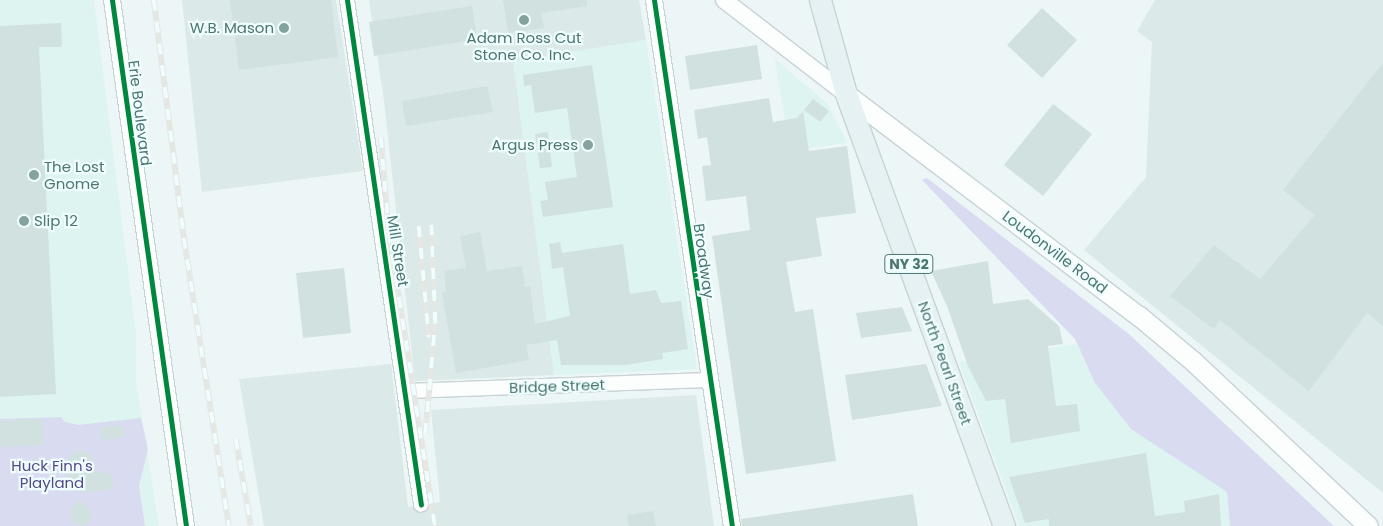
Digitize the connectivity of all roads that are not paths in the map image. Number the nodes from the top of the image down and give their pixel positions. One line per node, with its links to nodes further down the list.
1 (112, 0): 10 (street, Erie Boulevard)
2 (347, 0): 8 (street, Mill Street)
3 (654, 0): 7 (street, Broadway)
4 (724, 0): 6 (street, Loudonville Road)
5 (820, 0): 6 (main road, North Pearl Street / NY 32)
6 (846, 94): 12 (main road, North Pearl Street / NY 32); 13 (main road, Loudonville Road)
7 (708, 380): 8 (street, Bridge Street); 11 (street, Broadway)
8 (406, 391): 9 (street, Mill Street)
9 (421, 505)
10 (186, 526)
11 (732, 526)
12 (1004, 526)
13 (1368, 526)

